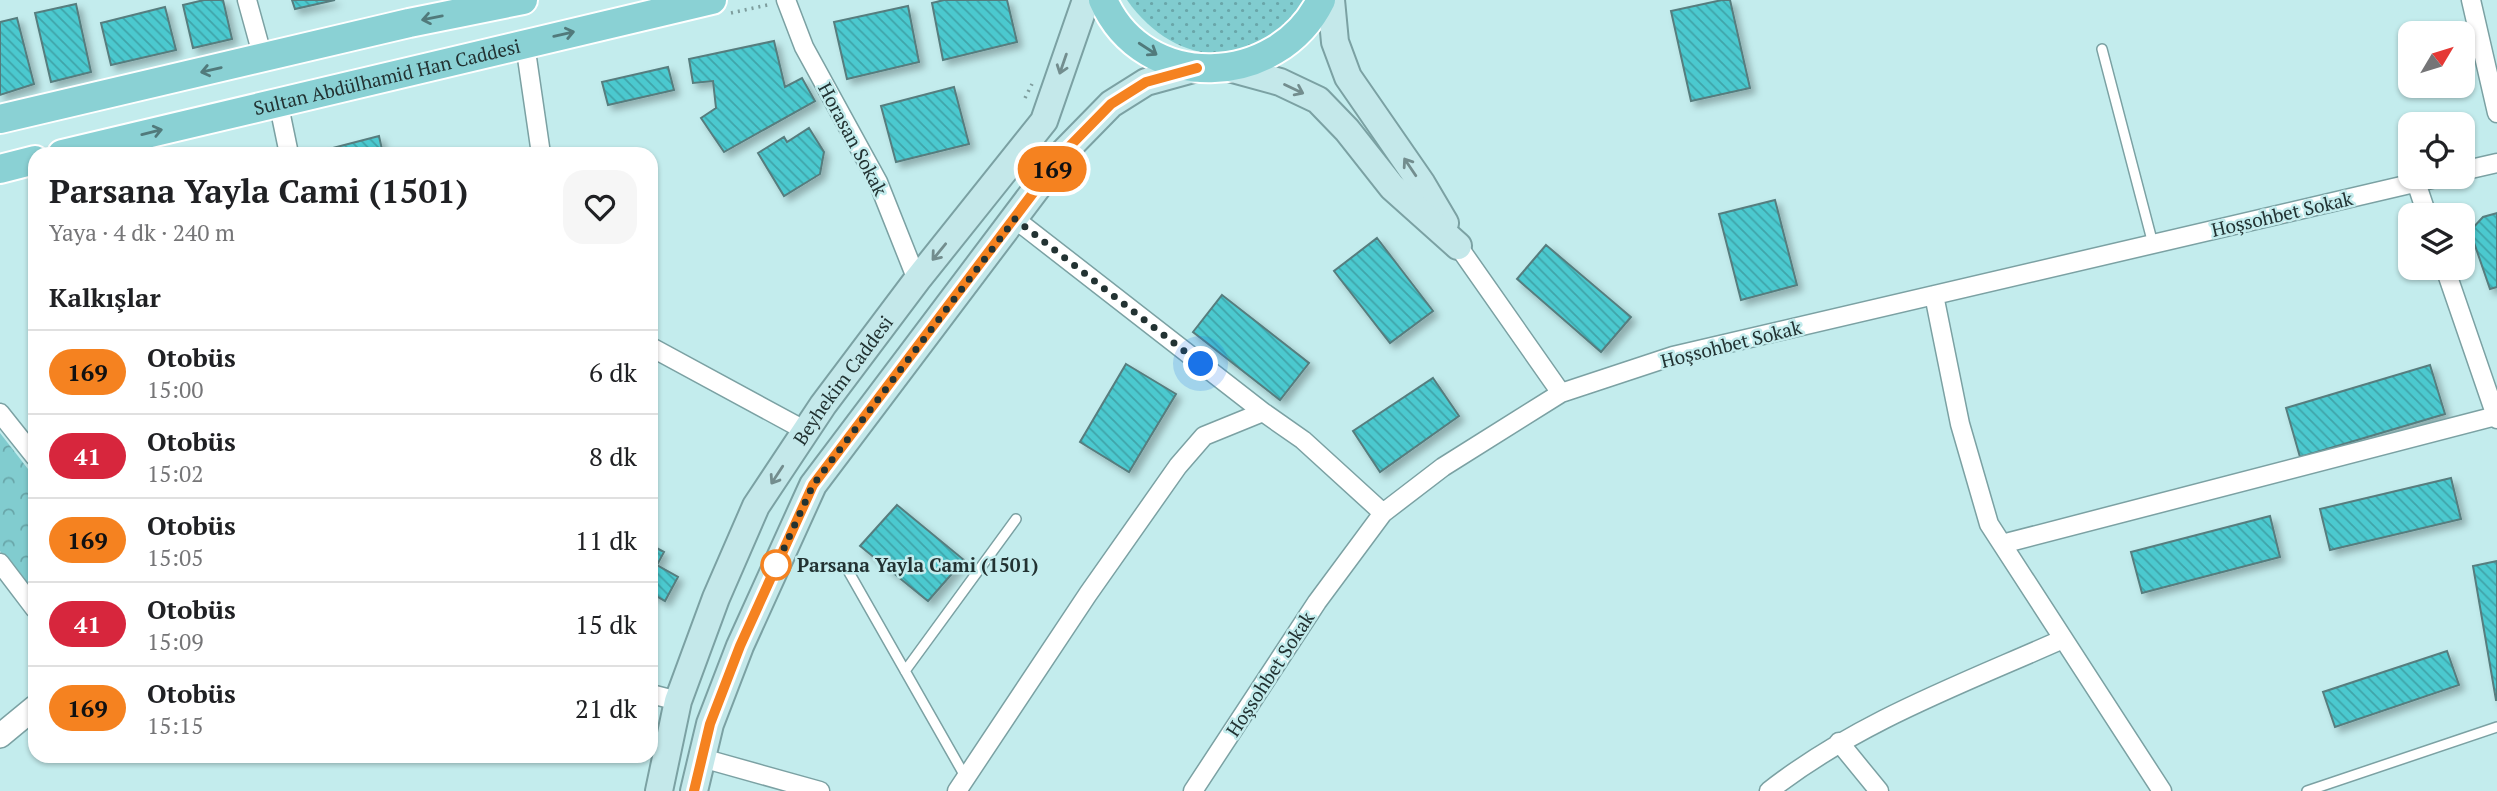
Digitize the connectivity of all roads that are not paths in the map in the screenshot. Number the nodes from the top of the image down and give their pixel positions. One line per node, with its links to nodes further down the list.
1 (247, 0): 12 (street)
2 (522, 0): 12 (main road, one-way to 12)
3 (712, 0): 10 (main road, Sultan Abdülhamid Han Caddesi, one-way to 3)
4 (786, 0): 29 (street, Horasan Sokak)
5 (1086, 0): 29 (main road, Beyhekim Caddesi, one-way to 29)
6 (1103, 0): 13 (main road, one-way to 13)
7 (1321, 0): 14 (main road)
8 (1331, 0): 28 (main road, one-way to 8)
9 (2471, 0): 16 (street)
10 (525, 44): 15 (main road, Sultan Abdülhamid Han Caddesi); 20 (street)
11 (2102, 49): 27 (lane)
12 (263, 58): 17 (main road, one-way to 17)
13 (1197, 68): 14 (main road); 26 (main road, Beyhekim Caddesi)
14 (1229, 68): 28 (main road, one-way to 28)
15 (278, 101): 18 (main road, Sultan Abdülhamid Han Caddesi, one-way to 15); 19 (street)
16 (2497, 113)
17 (0, 119)
18 (91, 147)
19 (288, 147)
20 (540, 147)
21 (28, 162): 23 (main road)
22 (2497, 163): 24 (street)
23 (0, 169)
24 (2475, 169)
25 (2398, 186): 27 (street, Hoşsohbet Sokak)
26 (1015, 219): 34 (street); 53 (main road, Beyhekim Caddesi)
27 (2153, 244): 31 (street, Hoşsohbet Sokak)
28 (1458, 246): 33 (street)
29 (917, 280): 37 (main road, Beyhekim Caddesi)
30 (2449, 280): 36 (street)
31 (1934, 295): 33 (street, Hoşsohbet Sokak); 41 (street)
32 (658, 351): 37 (street)
33 (1561, 393): 39 (street, Hoşsohbet Sokak)
34 (1263, 412): 39 (street); 54 (street)
35 (0, 413): 38 (street)
36 (2496, 418): 41 (street)
37 (806, 431): 48 (main road, Beyhekim Caddesi, one-way to 48)
38 (28, 445)
39 (1383, 513): 59 (street, Hoşsohbet Sokak)
40 (1016, 519): 46 (lane)
41 (2002, 544): 45 (street)
42 (0, 563): 44 (street)
43 (846, 567): 46 (lane)
44 (28, 599)
45 (2063, 639): 52 (street); 55 (street)
46 (905, 671): 54 (lane)
47 (658, 697): 48 (street)
48 (678, 701): 56 (main road, Beyhekim Caddesi)
49 (28, 713): 51 (street)
50 (2497, 727): 62 (lane)
51 (0, 736)
52 (1839, 742): 60 (street); 61 (street)
53 (702, 758): 57 (main road, Beyhekim Caddesi); 58 (street)
54 (962, 785)
55 (2156, 789)
56 (659, 791)
57 (694, 791)
58 (820, 791)
59 (1193, 791)
60 (1769, 791)
61 (1879, 791)
62 (2307, 791)

